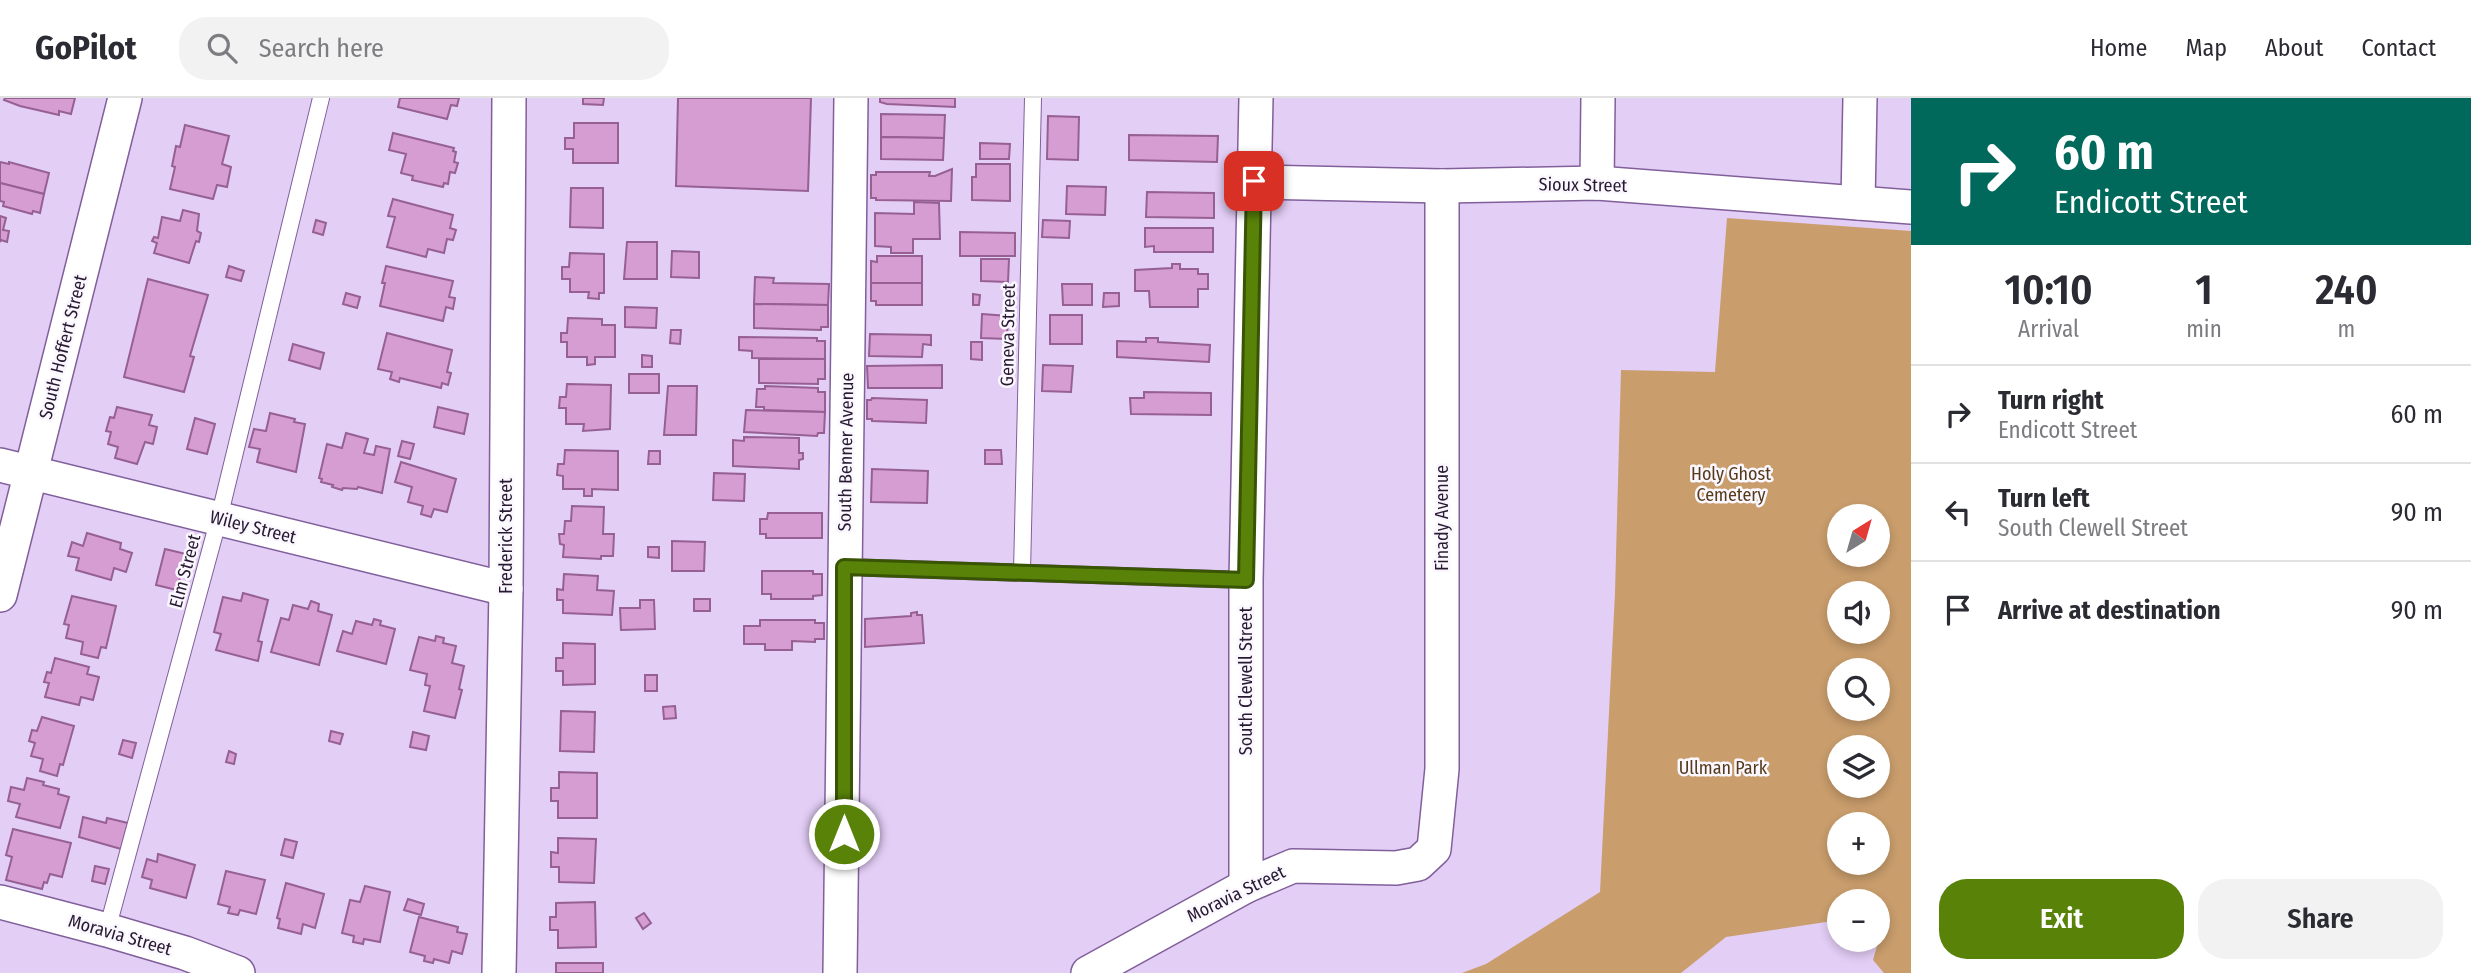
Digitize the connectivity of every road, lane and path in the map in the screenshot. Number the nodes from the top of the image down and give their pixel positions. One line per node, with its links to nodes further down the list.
1 (125, 98): 15 (street, South Hoffert Street)
2 (321, 98): 16 (lane, Elm Street)
3 (509, 98): 20 (street, Frederick Street)
4 (851, 98): 17 (street, South Benner Avenue)
5 (1033, 98): 18 (lane, Geneva Street)
6 (1256, 98): 9 (street, South Clewell Street)
7 (1598, 98): 10 (street)
8 (1860, 98): 12 (street)
9 (1254, 181): 11 (street, Sioux Street); 19 (street, South Clewell Street)
10 (1597, 183): 11 (street, Sioux Street); 12 (street, Sioux Street)
11 (1442, 186): 22 (street, Finady Avenue)
12 (1858, 203): 13 (street, Sioux Street)
13 (1911, 207)
14 (0, 465): 15 (street, Wiley Street)
15 (32, 474): 16 (street, Wiley Street); 21 (street, South Hoffert Street)
16 (219, 518): 20 (street, Wiley Street); 25 (lane, Elm Street)
17 (844, 567): 18 (lane); 28 (street, South Benner Avenue)
18 (1022, 572): 19 (lane)
19 (1246, 580): 23 (street, South Clewell Street)
20 (506, 589): 27 (street, Frederick Street)
21 (0, 595)
22 (1434, 849): 23 (street, Moravia Street)
23 (1246, 886): 29 (street, Moravia Street)
24 (0, 902): 25 (street, Moravia Street)
25 (107, 930): 26 (street, Moravia Street)
26 (238, 973)
27 (499, 973)
28 (840, 973)
29 (1088, 973)

